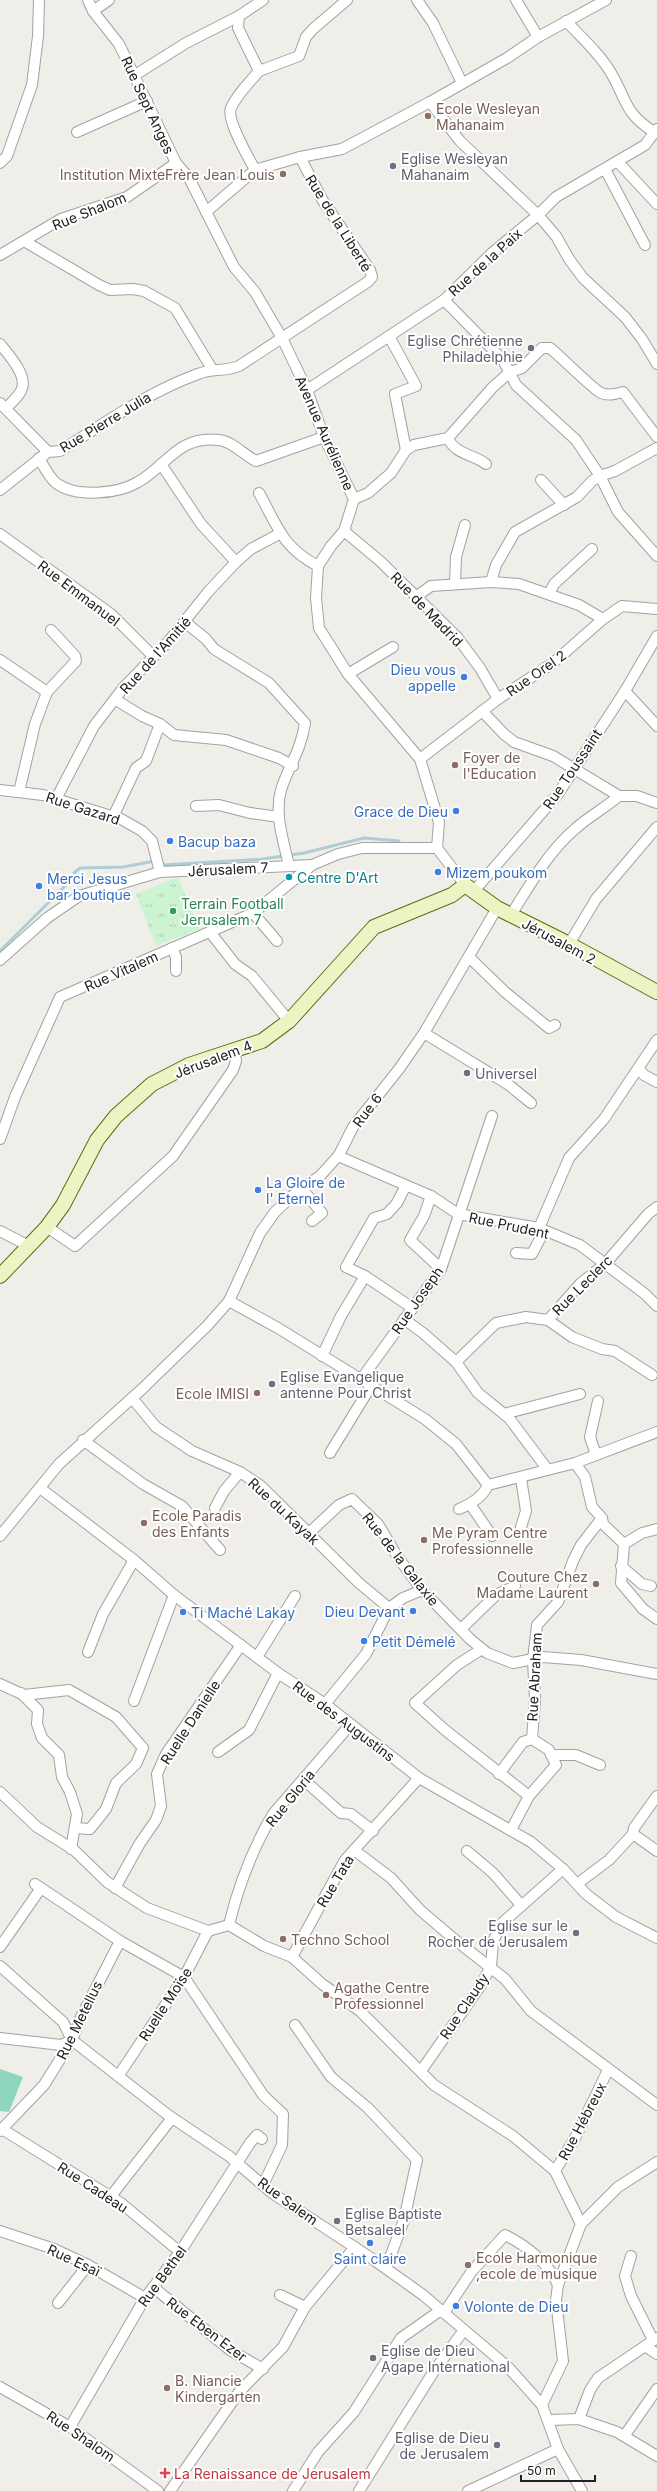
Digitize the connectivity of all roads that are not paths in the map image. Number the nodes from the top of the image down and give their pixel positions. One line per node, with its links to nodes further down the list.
1 (38, 0): 22 (street)
2 (88, 0): 9 (street, Rue Sept Anges)
3 (109, 0): 9 (street)
4 (263, 0): 10 (street)
5 (347, 0): 13 (street)
6 (417, 0): 15 (street)
7 (516, 0): 12 (street)
8 (606, 0): 11 (street)
9 (93, 11): 14 (street, Rue Sept Anges)
10 (239, 16): 13 (street); 14 (street)
11 (566, 21): 12 (street); 19 (street)
12 (538, 37): 15 (street)
13 (259, 71): 25 (street)
14 (135, 75): 16 (street, Rue Sept Anges)
15 (462, 83): 17 (street)
16 (147, 101): 18 (street); 23 (street, Rue Sept Anges)
17 (430, 102): 20 (street); 28 (street)
18 (77, 132)
19 (655, 136): 21 (street, Rue de la Paix)
20 (300, 157): 25 (street); 34 (street, Rue de la Liberté)
21 (618, 162): 24 (street, Rue de la Paix); 26 (street)
22 (0, 163)
23 (176, 163): 27 (street, Rue Sept Anges); 29 (street, Rue Shalom)
24 (605, 169): 28 (street, Rue de la Paix); 30 (street)
25 (255, 170): 27 (street)
26 (657, 204)
27 (206, 212): 34 (street, Avenue Aurélienne)
28 (538, 215): 32 (street, Rue de la Paix); 36 (street)
29 (24, 241): 31 (street, Rue Shalom); 37 (street)
30 (645, 245)
31 (0, 255)
32 (444, 300): 33 (street, Rue de la Paix); 38 (street)
33 (389, 336): 39 (street, Rue de la Paix); 45 (street)
34 (282, 338): 37 (street, Rue Pierre Julia); 39 (street, Avenue Aurélienne)
35 (0, 344): 40 (street)
36 (657, 364)
37 (212, 369): 46 (street, Rue Pierre Julia)
38 (510, 372): 42 (street); 43 (street); 50 (street)
39 (307, 390): 41 (street, Avenue Aurélienne)
40 (3, 406): 46 (street)
41 (324, 437): 48 (street); 54 (street, Avenue Aurélienne)
42 (657, 437)
43 (448, 438): 45 (street); 49 (street)
44 (657, 448): 50 (street)
45 (406, 450): 54 (street)
46 (48, 452): 47 (street, Rue Pierre Julia)
47 (39, 458): 48 (street); 52 (street, Rue Pierre Julia)
48 (161, 464): 62 (street)
49 (486, 464)
50 (600, 476): 55 (street); 61 (street)
51 (541, 480): 55 (street)
52 (0, 490)
53 (259, 493): 59 (street)
54 (354, 499): 57 (street, Avenue Aurélienne)
55 (564, 504): 64 (street)
56 (465, 525): 65 (street)
57 (344, 531): 63 (street, Avenue Aurélienne); 67 (street, Rue de Madrid)
58 (0, 534): 74 (street, Rue Emmanuel)
59 (279, 534): 62 (street, Rue de l'Amitié); 63 (street)
60 (592, 549): 66 (street)
61 (657, 556)
62 (236, 562): 70 (street, Rue de l'Amitié)
63 (318, 566): 76 (street, Avenue Aurélienne)
64 (491, 582): 65 (street); 66 (street)
65 (455, 583): 67 (street)
66 (549, 594): 69 (street)
67 (417, 596): 79 (street, Rue de Madrid)
68 (657, 609): 69 (street, Rue Orel 2)
69 (603, 619): 79 (street, Rue Orel 2)
70 (185, 622): 74 (street, Rue de l'Amitié); 85 (street)
71 (51, 630): 78 (street)
72 (657, 636): 77 (street, Rue Toussaint)
73 (393, 647): 76 (street)
74 (153, 656): 80 (street, Rue de l'Amitié)
75 (0, 660): 78 (street)
76 (348, 674): 84 (street, Avenue Aurélienne)
77 (625, 691): 83 (street); 86 (street, Rue Toussaint)
78 (47, 692): 88 (street)
79 (498, 699): 81 (street, Rue Orel 2)
80 (116, 700): 82 (street); 90 (street, Rue de l'Amitié)
81 (482, 711): 84 (street, Rue Orel 2); 86 (street)
82 (160, 724): 85 (street); 93 (street)
83 (657, 726)
84 (420, 759): 96 (street, Avenue Aurélienne)
85 (293, 766): 94 (street)
86 (576, 768): 89 (street); 100 (street, Rue Toussaint)
87 (0, 790): 88 (street, Rue Gazard)
88 (19, 792): 90 (street, Rue Gazard)
89 (620, 796): 91 (street); 103 (street)
90 (56, 799): 93 (street, Rue Gazard)
91 (657, 803)
92 (196, 806): 94 (street)
93 (113, 817): 99 (street, Rue Gazard)
94 (279, 817): 98 (street)
95 (657, 827): 106 (street)
96 (437, 848): 97 (street, Jérusalem 7); 100 (street)
97 (312, 865): 98 (street, Jérusalem 7); 102 (street, Rue Vitalem)
98 (289, 866): 99 (street, Jérusalem 7)
99 (160, 872): 109 (street, Jérusalem 7)
100 (469, 889): 101 (street, Jérusalem 2); 112 (street, Jérusalem 4)
101 (497, 908): 103 (street, Jérusalem 2); 108 (street, Rue 6)
102 (253, 913): 104 (street, Rue Vitalem); 105 (street)
103 (511, 915): 106 (street, Jérusalem 2)
104 (210, 932): 107 (street, Rue Vitalem); 112 (street)
105 (277, 941)
106 (569, 944): 111 (street, Jérusalem 2)
107 (172, 948): 110 (street); 121 (street, Rue Vitalem)
108 (469, 957): 113 (street); 114 (street, Rue 6)
109 (0, 960)
110 (176, 972)
111 (657, 992)
112 (289, 1021): 116 (street, Jérusalem 4)
113 (555, 1025)
114 (424, 1033): 119 (street); 122 (street, Rue 6)
115 (657, 1040): 117 (street)
116 (234, 1050): 129 (street, Jérusalem 4); 129 (street)
117 (639, 1069): 118 (street); 130 (street)
118 (657, 1082)
119 (531, 1103)
120 (492, 1116): 127 (street, Rue Joseph)
121 (0, 1139)
122 (338, 1156): 123 (street); 124 (street, Rue 6)
123 (405, 1187): 125 (street); 137 (street)
124 (302, 1189): 128 (street); 138 (street, Rue 6)
125 (431, 1196): 127 (street); 135 (street)
126 (657, 1207): 134 (street, Rue Leclerc)
127 (458, 1214): 130 (street, Rue Prudent); 135 (street, Rue Joseph)
128 (312, 1221)
129 (47, 1227): 132 (street, Jérusalem 4)
130 (539, 1228): 133 (street); 134 (street, Rue Prudent)
131 (0, 1231): 132 (street)
132 (29, 1246): 136 (street, Jérusalem 4)
133 (516, 1254)
134 (605, 1264): 139 (street, Rue Prudent); 142 (street, Rue Leclerc)
135 (441, 1269): 140 (street, Rue Joseph)
136 (0, 1276)
137 (365, 1276): 140 (street); 143 (street)
138 (229, 1301): 143 (street); 149 (street, Rue 6)
139 (657, 1306)
140 (411, 1307): 141 (street, Rue Joseph)
141 (404, 1319): 144 (street); 146 (street, Rue Joseph)
142 (548, 1320): 144 (street, Rue Leclerc); 145 (street)
143 (322, 1356): 146 (street)
144 (456, 1362): 151 (street)
145 (652, 1375)
146 (362, 1378): 147 (street)
147 (371, 1386): 154 (street); 160 (street)
148 (580, 1394): 151 (street)
149 (132, 1398): 153 (street, Rue 6); 158 (street, Rue du Kayak)
150 (598, 1401): 155 (street)
151 (504, 1414): 157 (street)
152 (657, 1432): 155 (street)
153 (83, 1440): 161 (street, Rue 6); 172 (street)
154 (330, 1453)
155 (596, 1455): 156 (street)
156 (575, 1463): 157 (street); 165 (street)
157 (548, 1470): 159 (street)
158 (240, 1472): 163 (street); 168 (street, Rue du Kayak)
159 (520, 1478): 160 (street); 166 (street)
160 (488, 1485): 162 (street)
161 (40, 1488): 169 (street, Rue 6); 173 (street, Rue des Augustins)
162 (470, 1504): 164 (street); 170 (street)
163 (215, 1508)
164 (459, 1509)
165 (602, 1518): 171 (street); 187 (street, Rue Abraham)
166 (521, 1527)
167 (657, 1529): 171 (street)
168 (310, 1534): 177 (street, Rue de la Galaxie); 180 (street, Rue du Kayak)
169 (0, 1536)
170 (492, 1536)
171 (624, 1544): 174 (street)
172 (220, 1550)
173 (134, 1560): 178 (street, Rue des Augustins); 185 (street)
174 (621, 1566): 176 (street); 181 (street)
175 (515, 1586): 182 (street)
176 (651, 1586)
177 (422, 1590): 180 (street); 182 (street, Rue de la Galaxie)
178 (174, 1595): 183 (street, Rue des Augustins); 192 (street)
179 (295, 1596): 186 (street)
180 (389, 1608): 193 (street)
181 (657, 1619)
182 (462, 1629): 184 (street, Rue de la Galaxie)
183 (241, 1645): 186 (street, Rue des Augustins); 215 (street, Ruelle Danielle)
184 (482, 1649): 187 (street, Rue de la Galaxie); 199 (street)
185 (88, 1652)
186 (258, 1657): 188 (street, Rue des Augustins)
187 (533, 1660): 189 (street, Rue de la Galaxie); 195 (street, Rue Abraham)
188 (278, 1673): 193 (street, Rue des Augustins); 196 (street)
189 (657, 1674)
190 (0, 1684): 191 (street)
191 (21, 1694): 205 (street); 205 (street)
192 (134, 1700)
193 (325, 1704): 194 (street, Rue des Augustins)
194 (350, 1726): 200 (street, Rue des Augustins); 201 (street, Rue Gloria)
195 (532, 1739): 197 (street, Rue Abraham); 199 (street)
196 (218, 1752)
197 (551, 1755): 198 (street); 203 (street)
198 (600, 1765)
199 (499, 1774): 203 (street)
200 (419, 1778): 206 (street, Rue des Augustins); 207 (street, Rue Tata)
201 (304, 1780): 207 (street); 217 (street, Rue Gloria)
202 (0, 1792): 209 (street)
203 (529, 1796): 206 (street)
204 (657, 1796): 208 (street)
205 (75, 1828): 209 (street)
206 (511, 1830): 213 (street, Rue des Augustins)
207 (373, 1831): 210 (street, Rue Tata)
208 (633, 1834): 212 (street); 214 (street)
209 (71, 1849): 215 (street)
210 (354, 1850): 222 (street, Rue Tata); 224 (street)
211 (467, 1851): 216 (street)
212 (657, 1851)
213 (563, 1869): 214 (street, Rue des Augustins); 216 (street, Rue Claudy)
214 (577, 1884): 219 (street, Rue des Augustins)
215 (115, 1888): 218 (street)
216 (521, 1905): 224 (street, Rue Claudy)
217 (229, 1925): 218 (street); 222 (street)
218 (208, 1931): 225 (street, Ruelle Moïse)
219 (657, 1938)
220 (120, 1941): 221 (street); 225 (street); 228 (street, Rue Metellus)
221 (0, 1947)
222 (292, 1957): 230 (street)
223 (0, 1966): 228 (street, Rue Salem)
224 (491, 1966): 229 (street); 230 (street, Rue Claudy)
225 (184, 1977): 231 (street, Ruelle Moïse); 239 (street)
226 (295, 2025): 247 (street)
227 (0, 2038): 228 (street)
228 (72, 2040): 231 (street, Rue Salem); 234 (street, Rue Metellus)
229 (608, 2070): 232 (street); 238 (street, Rue Hébreux)
230 (420, 2071): 238 (street)
231 (119, 2075): 233 (street, Rue Salem)
232 (657, 2105)
233 (172, 2118): 236 (street, Rue Salem); 240 (street)
234 (1, 2130): 240 (street, Rue Cadeau)
235 (262, 2139): 236 (street, Rue Bethel)
236 (237, 2162): 239 (street, Rue Salem); 244 (street, Rue Bethel)
237 (656, 2164): 241 (street)
238 (555, 2171): 241 (street)
239 (264, 2183): 243 (street, Rue Salem)
240 (111, 2196): 244 (street, Rue Cadeau)
241 (581, 2224): 248 (street)
242 (0, 2231): 246 (street, Rue Esaï)
243 (355, 2248): 247 (street, Rue Salem); 253 (street)
244 (180, 2252): 249 (street, Rue Bethel)
245 (631, 2256): 256 (street)
246 (88, 2265): 251 (street, Rue Esaï); 252 (street)
247 (386, 2268): 254 (street, Rue Salem)
248 (558, 2284): 254 (street); 261 (street)
249 (153, 2287): 251 (street, Rue Bethel); 258 (street, Rue Eben Ezer)
250 (280, 2295): 253 (street)
251 (145, 2298): 264 (street, Rue Bethel)
252 (58, 2303)
253 (305, 2307): 258 (street)
254 (443, 2311): 255 (street, Rue Salem); 270 (street)
255 (464, 2330): 261 (street, Rue Salem); 271 (street)
256 (652, 2341): 257 (street); 262 (street)
257 (657, 2354)
258 (263, 2370): 269 (street)
259 (0, 2387): 264 (street, Rue Shalom)
260 (657, 2389): 265 (street)
261 (542, 2405): 263 (street, Rue Salem)
262 (579, 2419): 263 (street); 265 (street)
263 (549, 2420): 266 (street, Rue Salem)
264 (70, 2427): 268 (street, Rue Shalom)
265 (625, 2436): 267 (street)
266 (558, 2449): 272 (street); 273 (street, Rue Salem)
267 (657, 2456)
268 (158, 2491)
269 (170, 2491)
270 (293, 2491)
271 (359, 2491)
272 (468, 2491)
273 (582, 2491)

